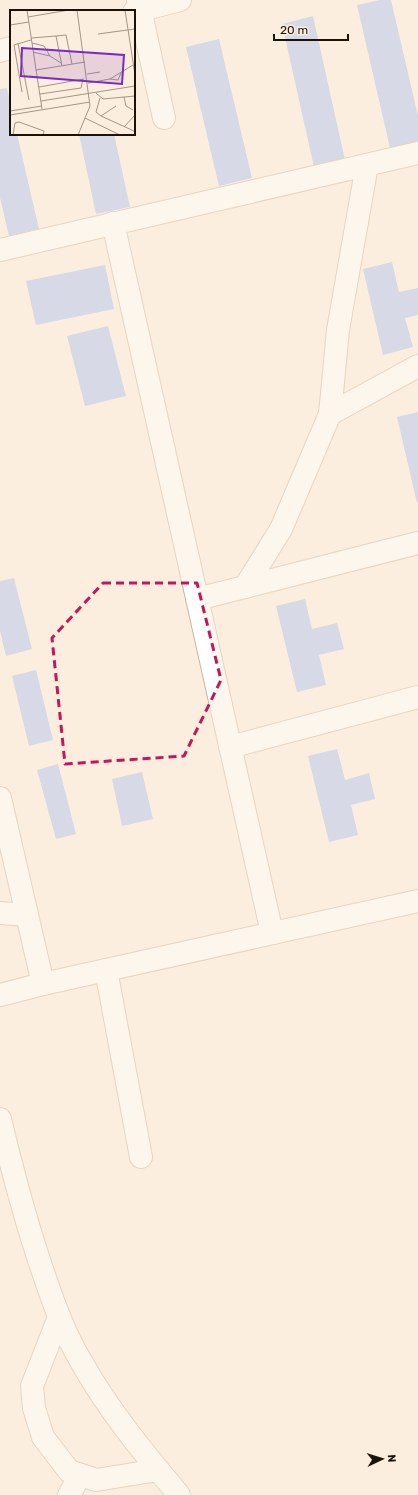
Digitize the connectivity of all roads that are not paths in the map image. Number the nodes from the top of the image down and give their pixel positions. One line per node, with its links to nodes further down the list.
1 (180, 0): 2 (street)
2 (138, 7): 5 (street)
3 (10, 48): 4 (street)
4 (0, 52)
5 (164, 118)
6 (418, 153): 7 (street)
7 (366, 165): 8 (street); 11 (street)
8 (112, 223): 9 (street); 14 (street)
9 (0, 250)
10 (418, 366): 11 (street)
11 (330, 414): 13 (street)
12 (418, 544): 13 (street)
13 (245, 587): 14 (street)
14 (197, 599): 16 (street)
15 (418, 697): 16 (street)
16 (230, 747): 21 (street)
17 (0, 798): 20 (street)
18 (418, 901): 21 (street)
19 (0, 913): 20 (street)
20 (27, 915): 23 (street)
21 (272, 933): 22 (street)
22 (106, 970): 23 (street); 26 (street)
23 (43, 984): 24 (street)
24 (0, 995)
25 (0, 1119): 27 (street)
26 (141, 1158)
27 (59, 1317): 28 (street); 29 (street)
28 (158, 1470): 29 (street); 31 (street)
29 (80, 1475): 30 (street)
30 (69, 1495)
31 (179, 1495)

